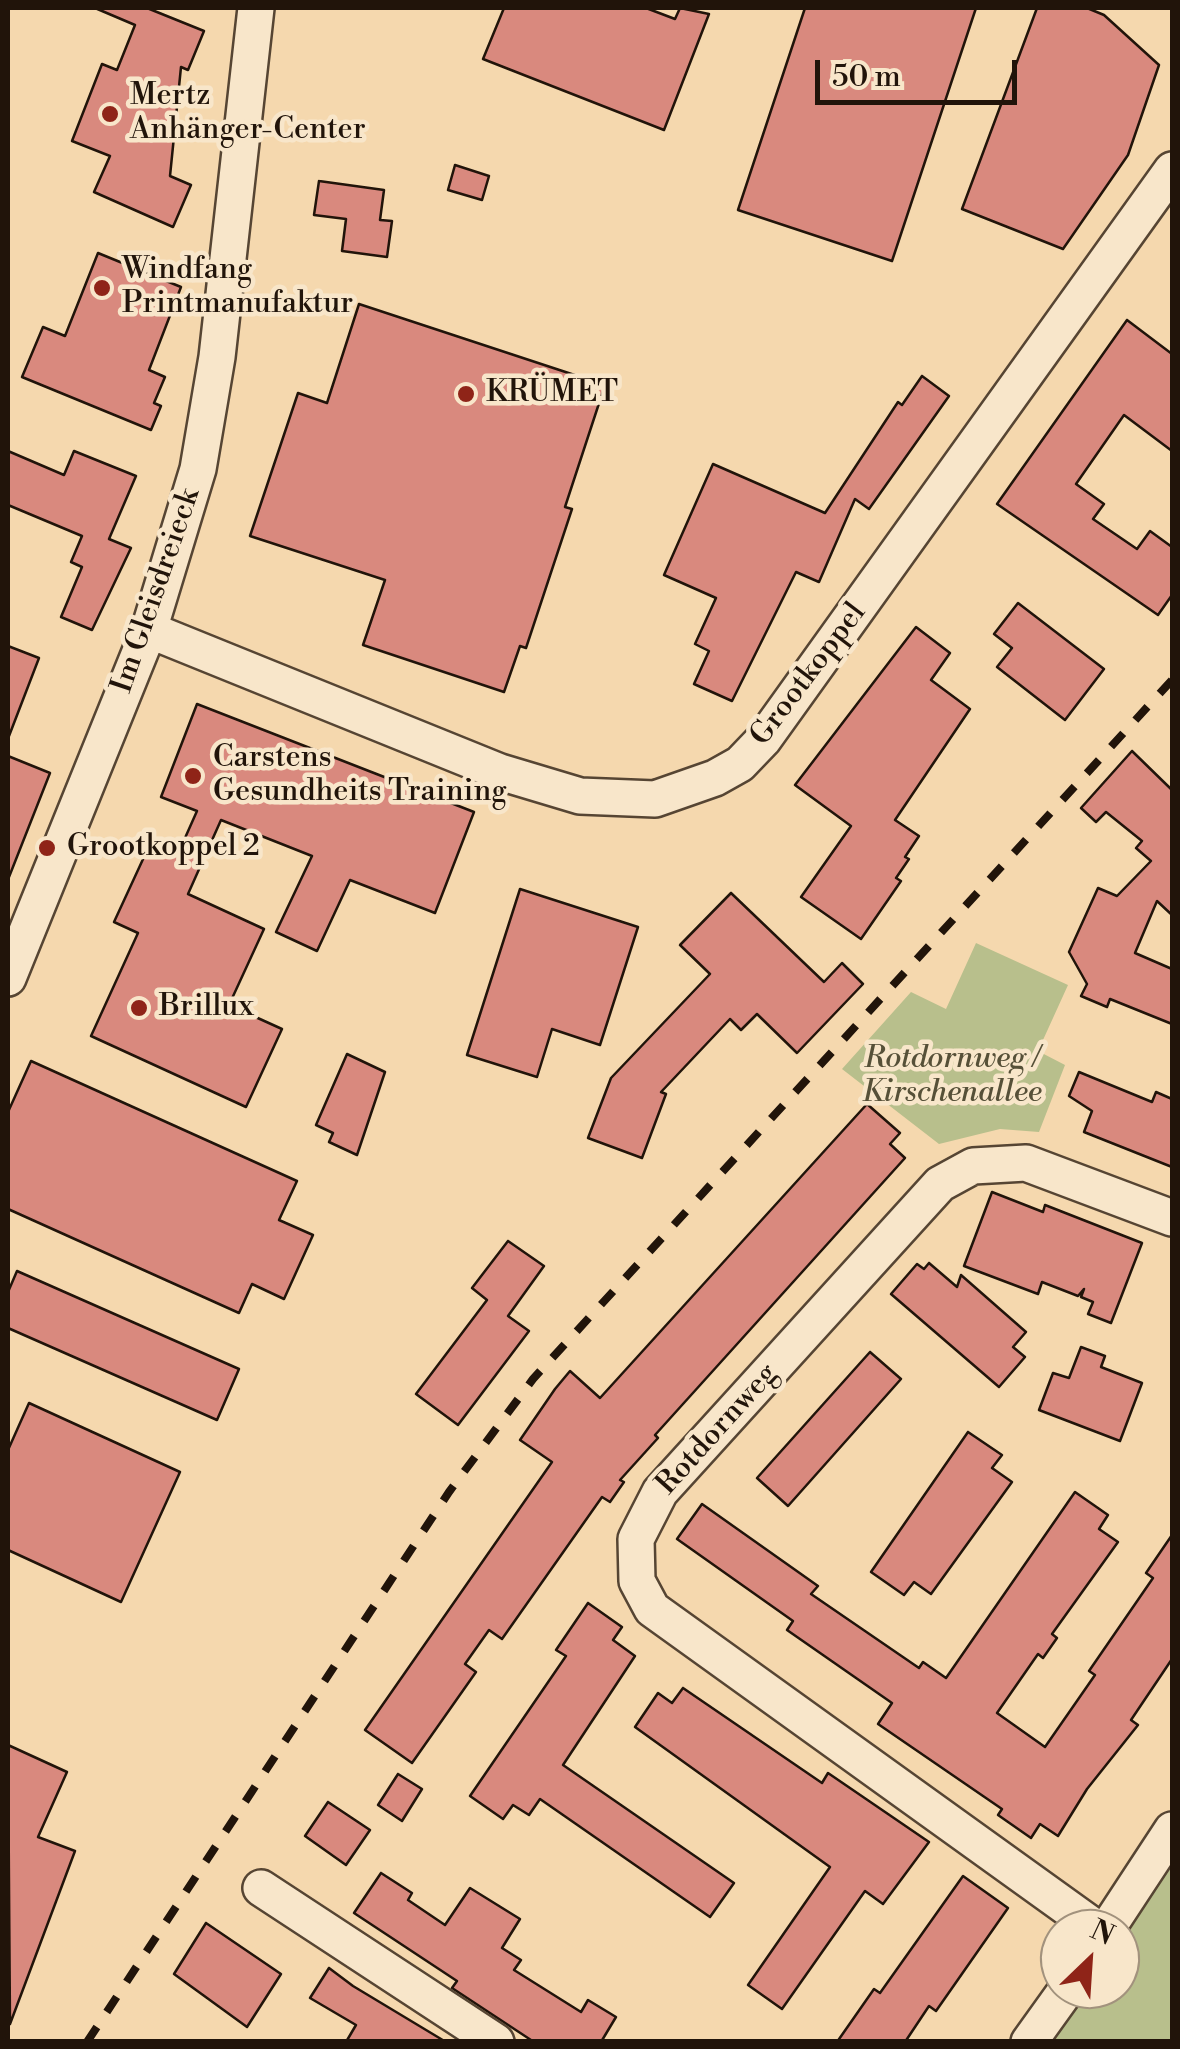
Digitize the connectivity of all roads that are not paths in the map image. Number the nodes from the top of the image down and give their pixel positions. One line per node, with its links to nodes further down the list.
1 (256, 8): 3 (street, Im Gleisdreieck)
2 (1172, 170): 3 (street, Grootkoppel)
3 (149, 630): 4 (street, Im Gleisdreieck)
4 (8, 978)
5 (1172, 1218): 8 (street, Rotdornweg)
6 (1172, 1830): 9 (street)
7 (262, 1888): 11 (street)
8 (1068, 1909)
9 (1120, 1909)
10 (1053, 2009): 12 (street)
11 (496, 2042)
12 (1029, 2042)

